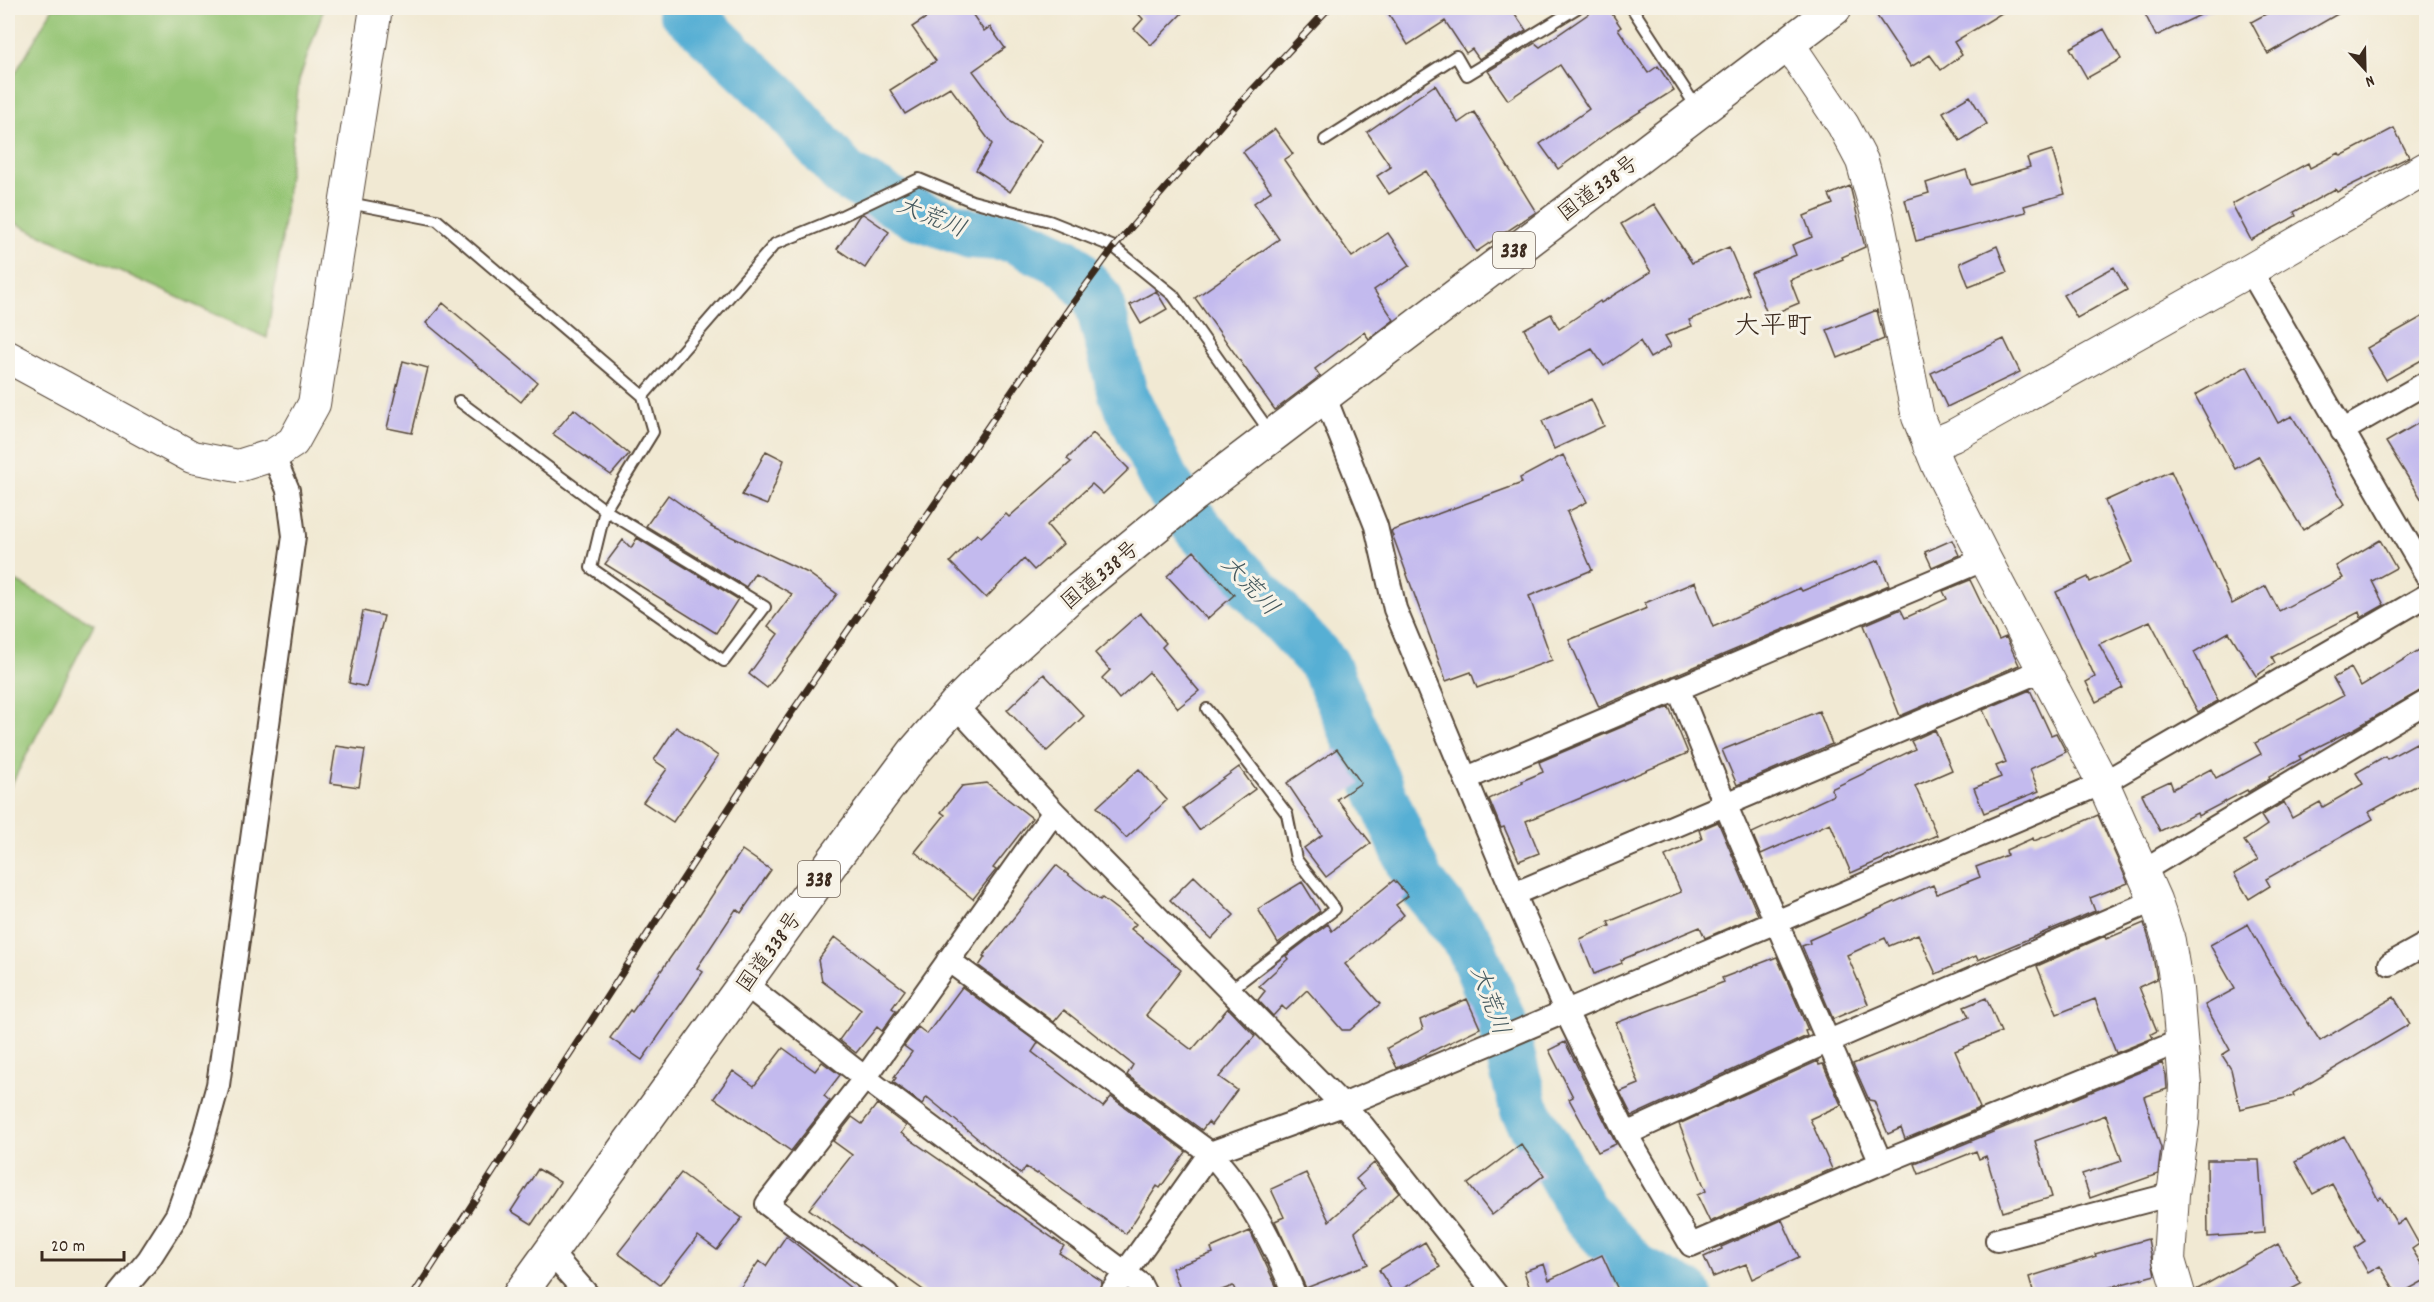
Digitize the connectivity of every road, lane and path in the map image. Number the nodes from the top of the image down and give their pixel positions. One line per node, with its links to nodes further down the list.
1 (376, 8): 9 (street)
2 (1577, 8): 7 (lane)
3 (1632, 8): 6 (lane)
4 (1835, 8): 5 (highway, 国道338号 / 338)
5 (1789, 45): 6 (highway, 国道338号 / 338); 18 (street)
6 (1699, 111): 13 (highway, 国道338号 / 338)
7 (1325, 140)
8 (2427, 168): 10 (street)
9 (346, 202): 14 (lane); 19 (street)
10 (2250, 270): 16 (street); 18 (street)
11 (8, 357): 19 (street)
12 (2427, 383): 16 (street)
13 (1324, 395): 17 (highway, 国道338号 / 338); 29 (street)
14 (643, 396): 17 (lane); 20 (lane)
15 (459, 401): 20 (lane)
16 (2342, 431): 22 (street)
17 (1272, 435): 27 (highway, 国道338号 / 338)
18 (1929, 446): 21 (street)
19 (273, 455): 54 (street)
20 (605, 510): 20 (lane)
21 (1985, 560): 24 (street); 25 (street)
22 (2427, 574)
23 (2427, 596): 30 (street)
24 (2043, 670): 30 (street); 31 (street)
25 (1678, 688): 29 (street); 31 (street)
26 (2427, 702): 33 (street)
27 (955, 705): 32 (street); 40 (highway, 国道338号 / 338)
28 (1208, 709): 41 (lane)
29 (1467, 778): 34 (street)
30 (2103, 783): 33 (street); 36 (street)
31 (1725, 804): 34 (street); 36 (street)
32 (1054, 812): 38 (street); 41 (street)
33 (2142, 871): 35 (street)
34 (1514, 894): 42 (street)
35 (2155, 900): 43 (street); 44 (street)
36 (1777, 923): 42 (street); 44 (street)
37 (2427, 944): 39 (street)
38 (948, 960): 45 (street); 48 (street)
39 (2390, 964)
40 (745, 984): 45 (street); 52 (highway, 国道338号 / 338)
41 (1230, 990): 46 (street)
42 (1566, 1012): 46 (street); 47 (street)
43 (2183, 1040): 49 (street); 50 (street)
44 (1828, 1041): 47 (street); 49 (street)
45 (865, 1078): 53 (street); 57 (street)
46 (1342, 1105): 48 (street); 61 (street)
47 (1626, 1134): 49 (street)
48 (1210, 1153): 53 (street); 60 (street)
49 (1881, 1163)
50 (2173, 1194): 51 (street); 62 (street)
51 (1997, 1240)
52 (550, 1252): 55 (highway, 国道338号 / 338); 56 (street)
53 (1125, 1272): 58 (street); 59 (street)
54 (120, 1294)
55 (520, 1294)
56 (587, 1294)
57 (887, 1294)
58 (1110, 1294)
59 (1145, 1294)
60 (1294, 1294)
61 (1496, 1294)
62 (2179, 1294)

